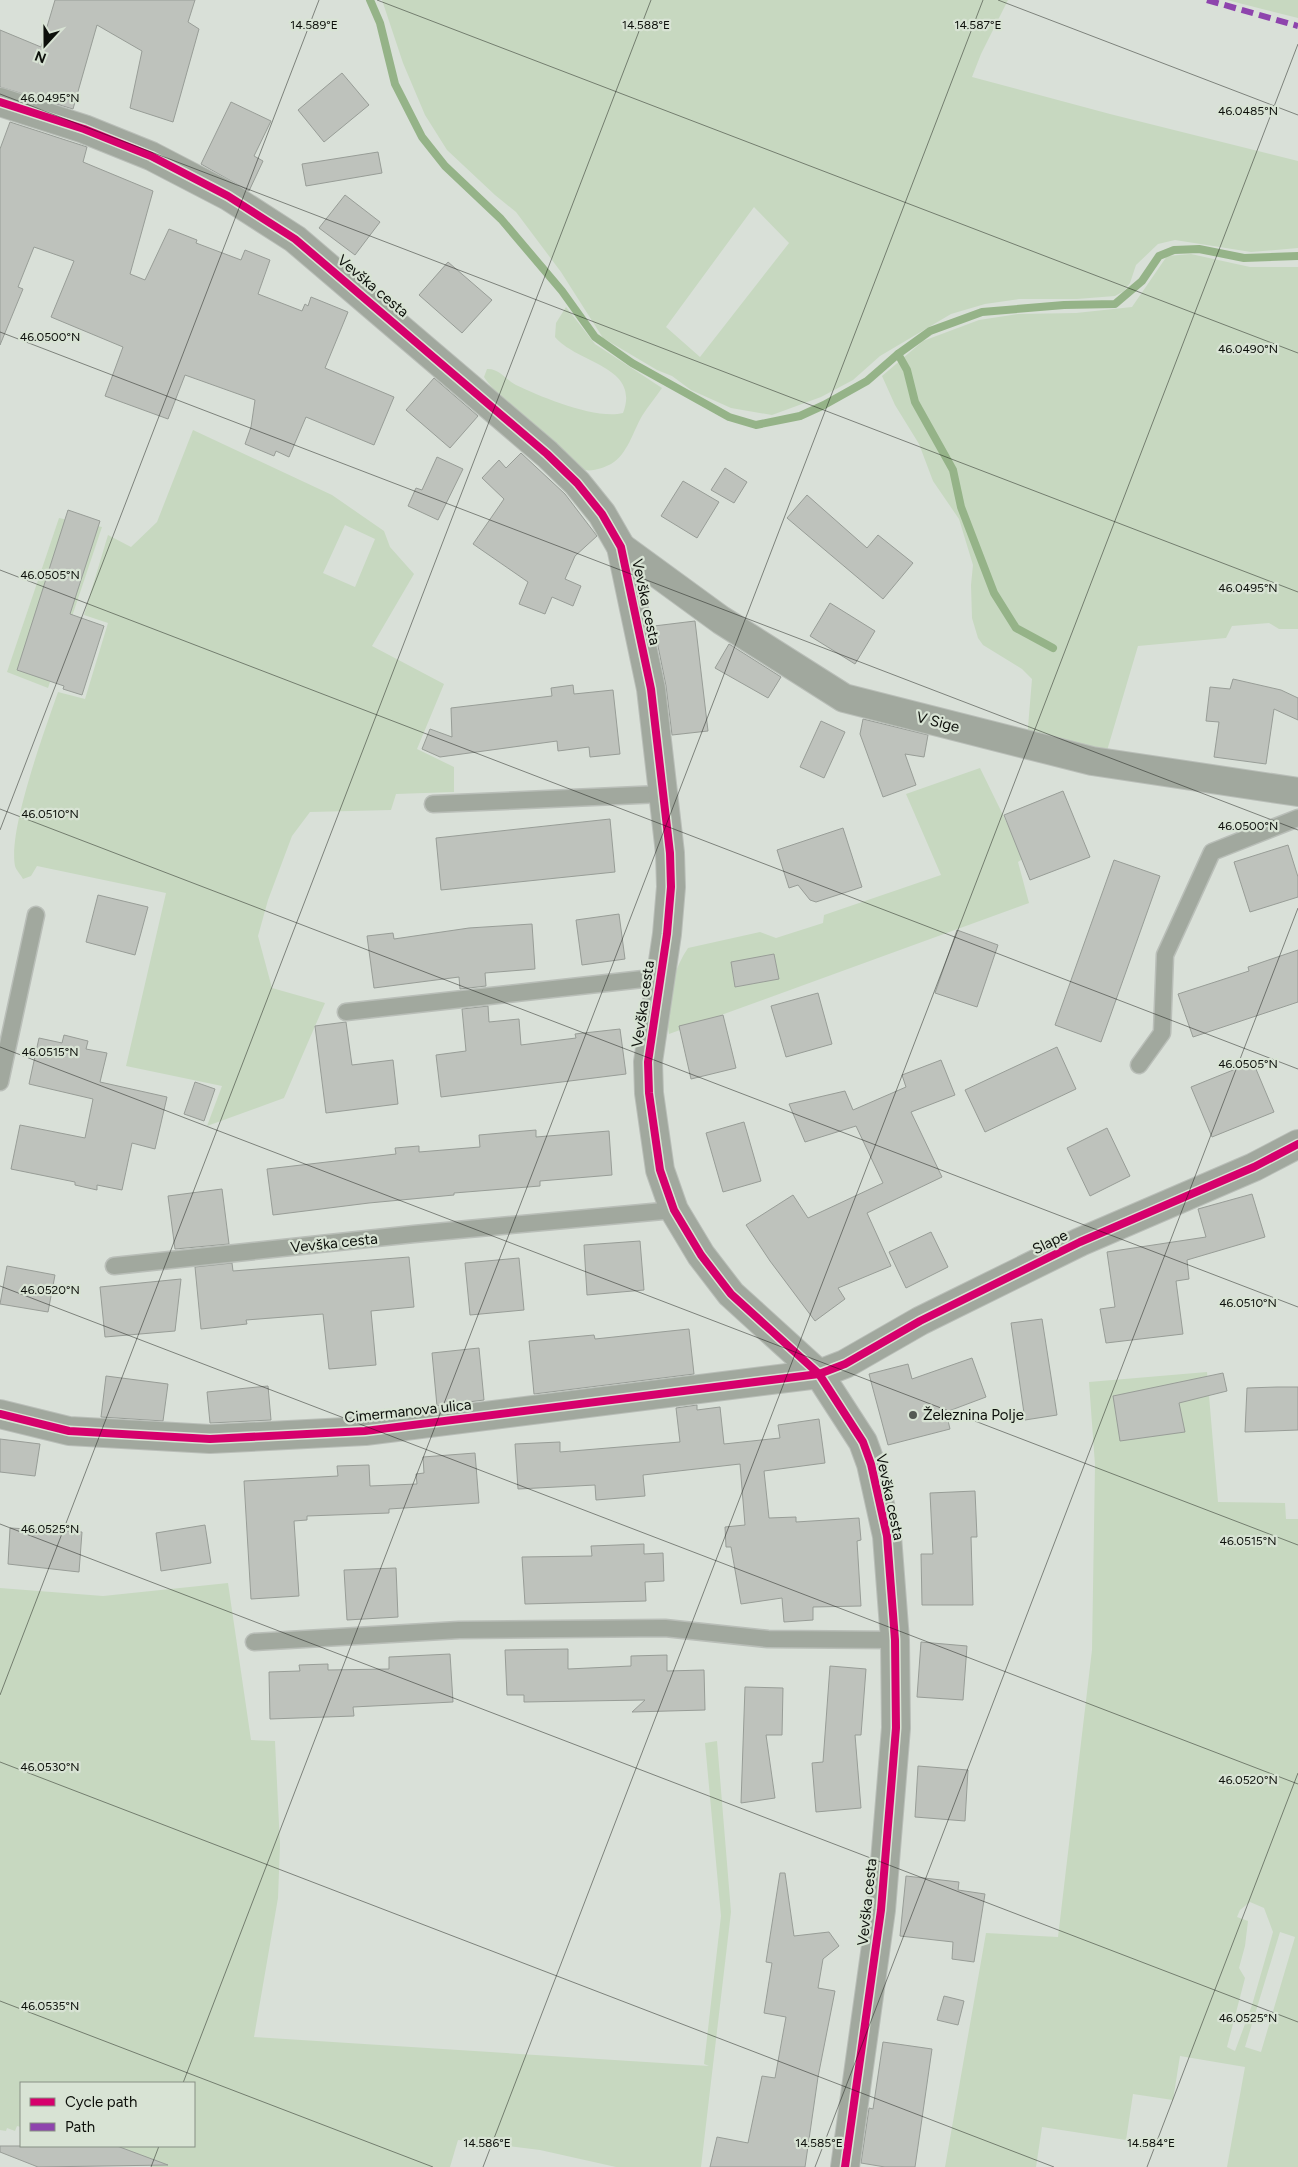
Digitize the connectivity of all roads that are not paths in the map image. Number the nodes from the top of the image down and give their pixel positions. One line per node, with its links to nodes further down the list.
1 (0, 102): 2 (street, Vevška cesta)
2 (621, 547): 3 (street, V Sige); 4 (street, Vevška cesta)
3 (1298, 792)
4 (662, 794): 5 (lane); 8 (street, Vevška cesta)
5 (433, 804)
6 (1298, 818): 10 (lane)
7 (36, 915): 11 (lane)
8 (661, 977): 9 (lane); 13 (street, Vevška cesta)
9 (346, 1012)
10 (1139, 1065)
11 (0, 1082)
12 (1298, 1144): 15 (street, Slape)
13 (674, 1210): 14 (lane, Vevška cesta); 15 (street, Vevška cesta)
14 (114, 1266)
15 (819, 1374): 16 (street, Cimermanova ulica); 17 (street, Vevška cesta)
16 (0, 1414)
17 (895, 1640): 18 (lane); 19 (street, Vevška cesta)
18 (254, 1642)
19 (844, 2167)

